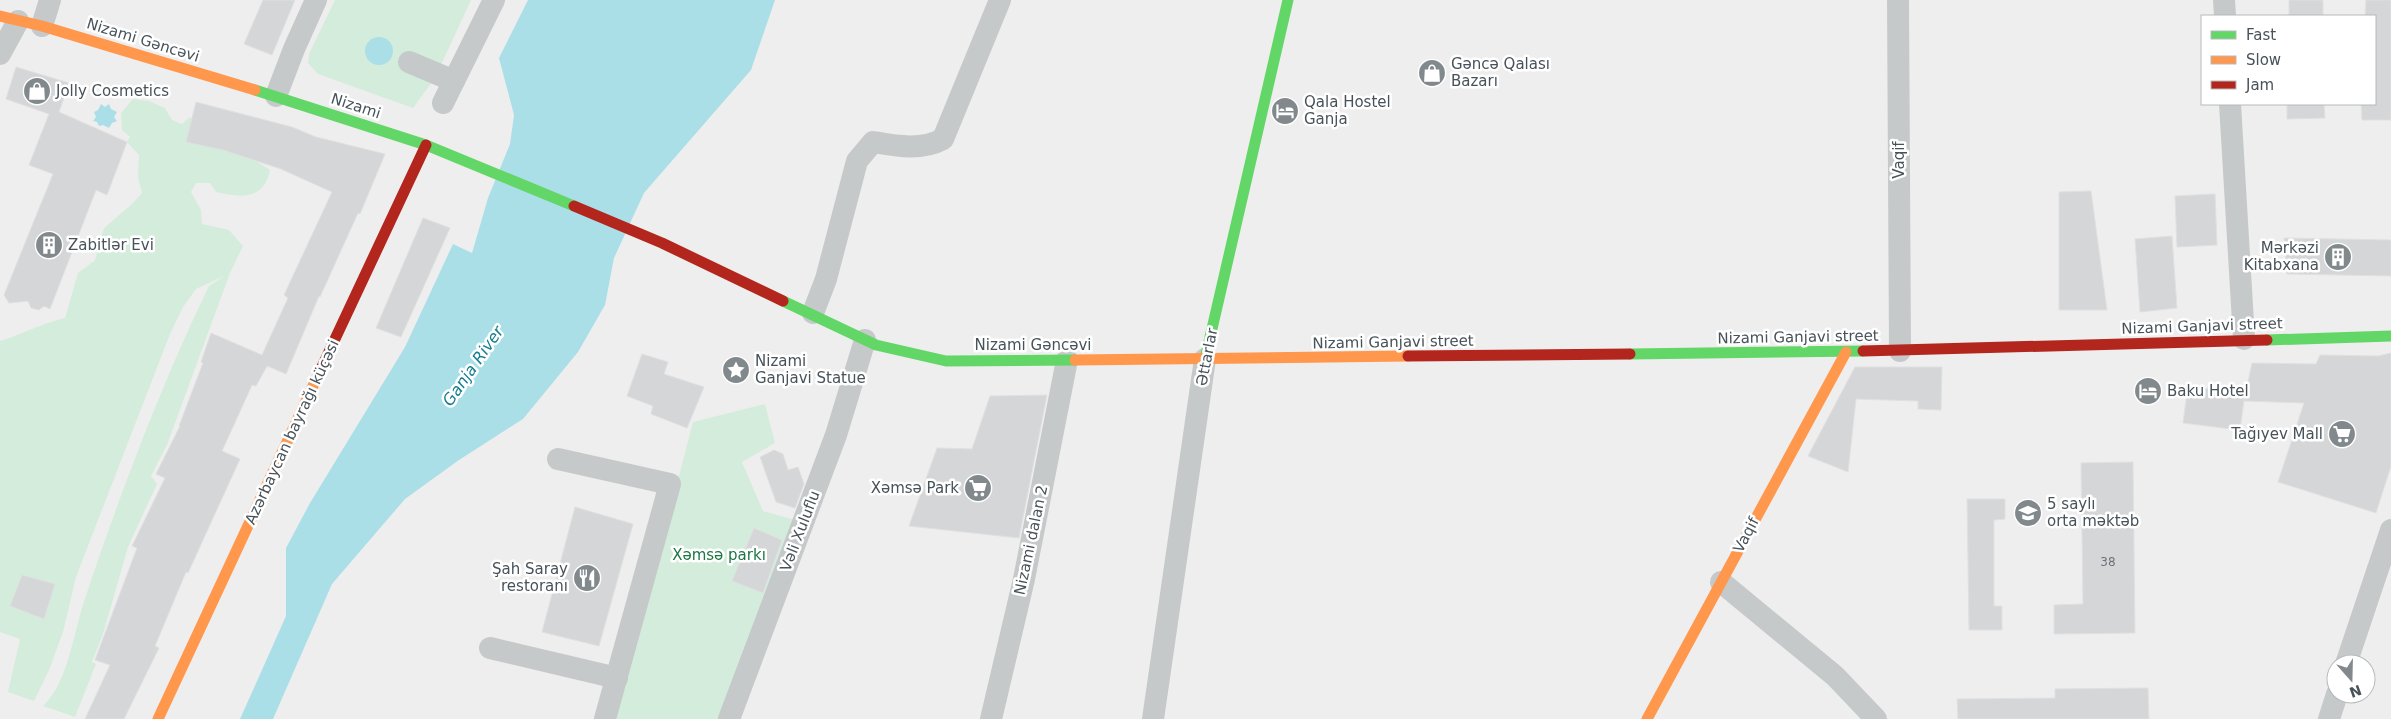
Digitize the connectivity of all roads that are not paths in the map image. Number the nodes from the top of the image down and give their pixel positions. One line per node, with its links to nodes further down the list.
1 (50, 0): 10 (street)
2 (316, 0): 14 (street)
3 (494, 0): 13 (street)
4 (1000, 0): 18 (street)
5 (1288, 0): 24 (main road, Əttarlar)
6 (1898, 0): 22 (street, Vaqif)
7 (2224, 0): 8 (street)
8 (2225, 15)
9 (9, 19): 10 (main road, Nizami Gəncəvi); 11 (street)
10 (42, 26): 14 (main road, Nizami Gəncəvi)
11 (0, 54)
12 (409, 62): 13 (street)
13 (454, 81): 15 (street)
14 (276, 96): 17 (main road, Nizami)
15 (444, 103)
16 (2230, 105): 20 (street)
17 (426, 145): 18 (main road, Nizami); 33 (main road, Azərbaycan bayrağı küçəsi)
18 (805, 309): 21 (main road, Nizami Gəncəvi)
19 (2391, 336): 20 (main road, Nizami Ganjavi street)
20 (2244, 339): 22 (main road, Nizami Ganjavi street)
21 (865, 340): 25 (main road, Nizami Gəncəvi); 35 (street, Vəli Xuluflu)
22 (1900, 351): 23 (main road, Nizami Ganjavi street)
23 (1846, 352): 24 (main road, Nizami Ganjavi street); 28 (main road, Vaqif)
24 (1205, 359): 25 (main road, Nizami Gəncəvi); 37 (street, Əttarlar)
25 (1067, 360): 36 (street, Nizami dalan 2)
26 (558, 459): 31 (street)
27 (2391, 530): 30 (street)
28 (1721, 582): 38 (main road, Vaqif); 39 (street)
29 (490, 648): 31 (street)
30 (2349, 654)
31 (617, 678): 34 (street)
32 (2334, 704): 40 (street)
33 (158, 719)
34 (605, 719)
35 (729, 719)
36 (991, 719)
37 (1152, 719)
38 (1647, 719)
39 (1876, 719)
40 (2329, 719)

